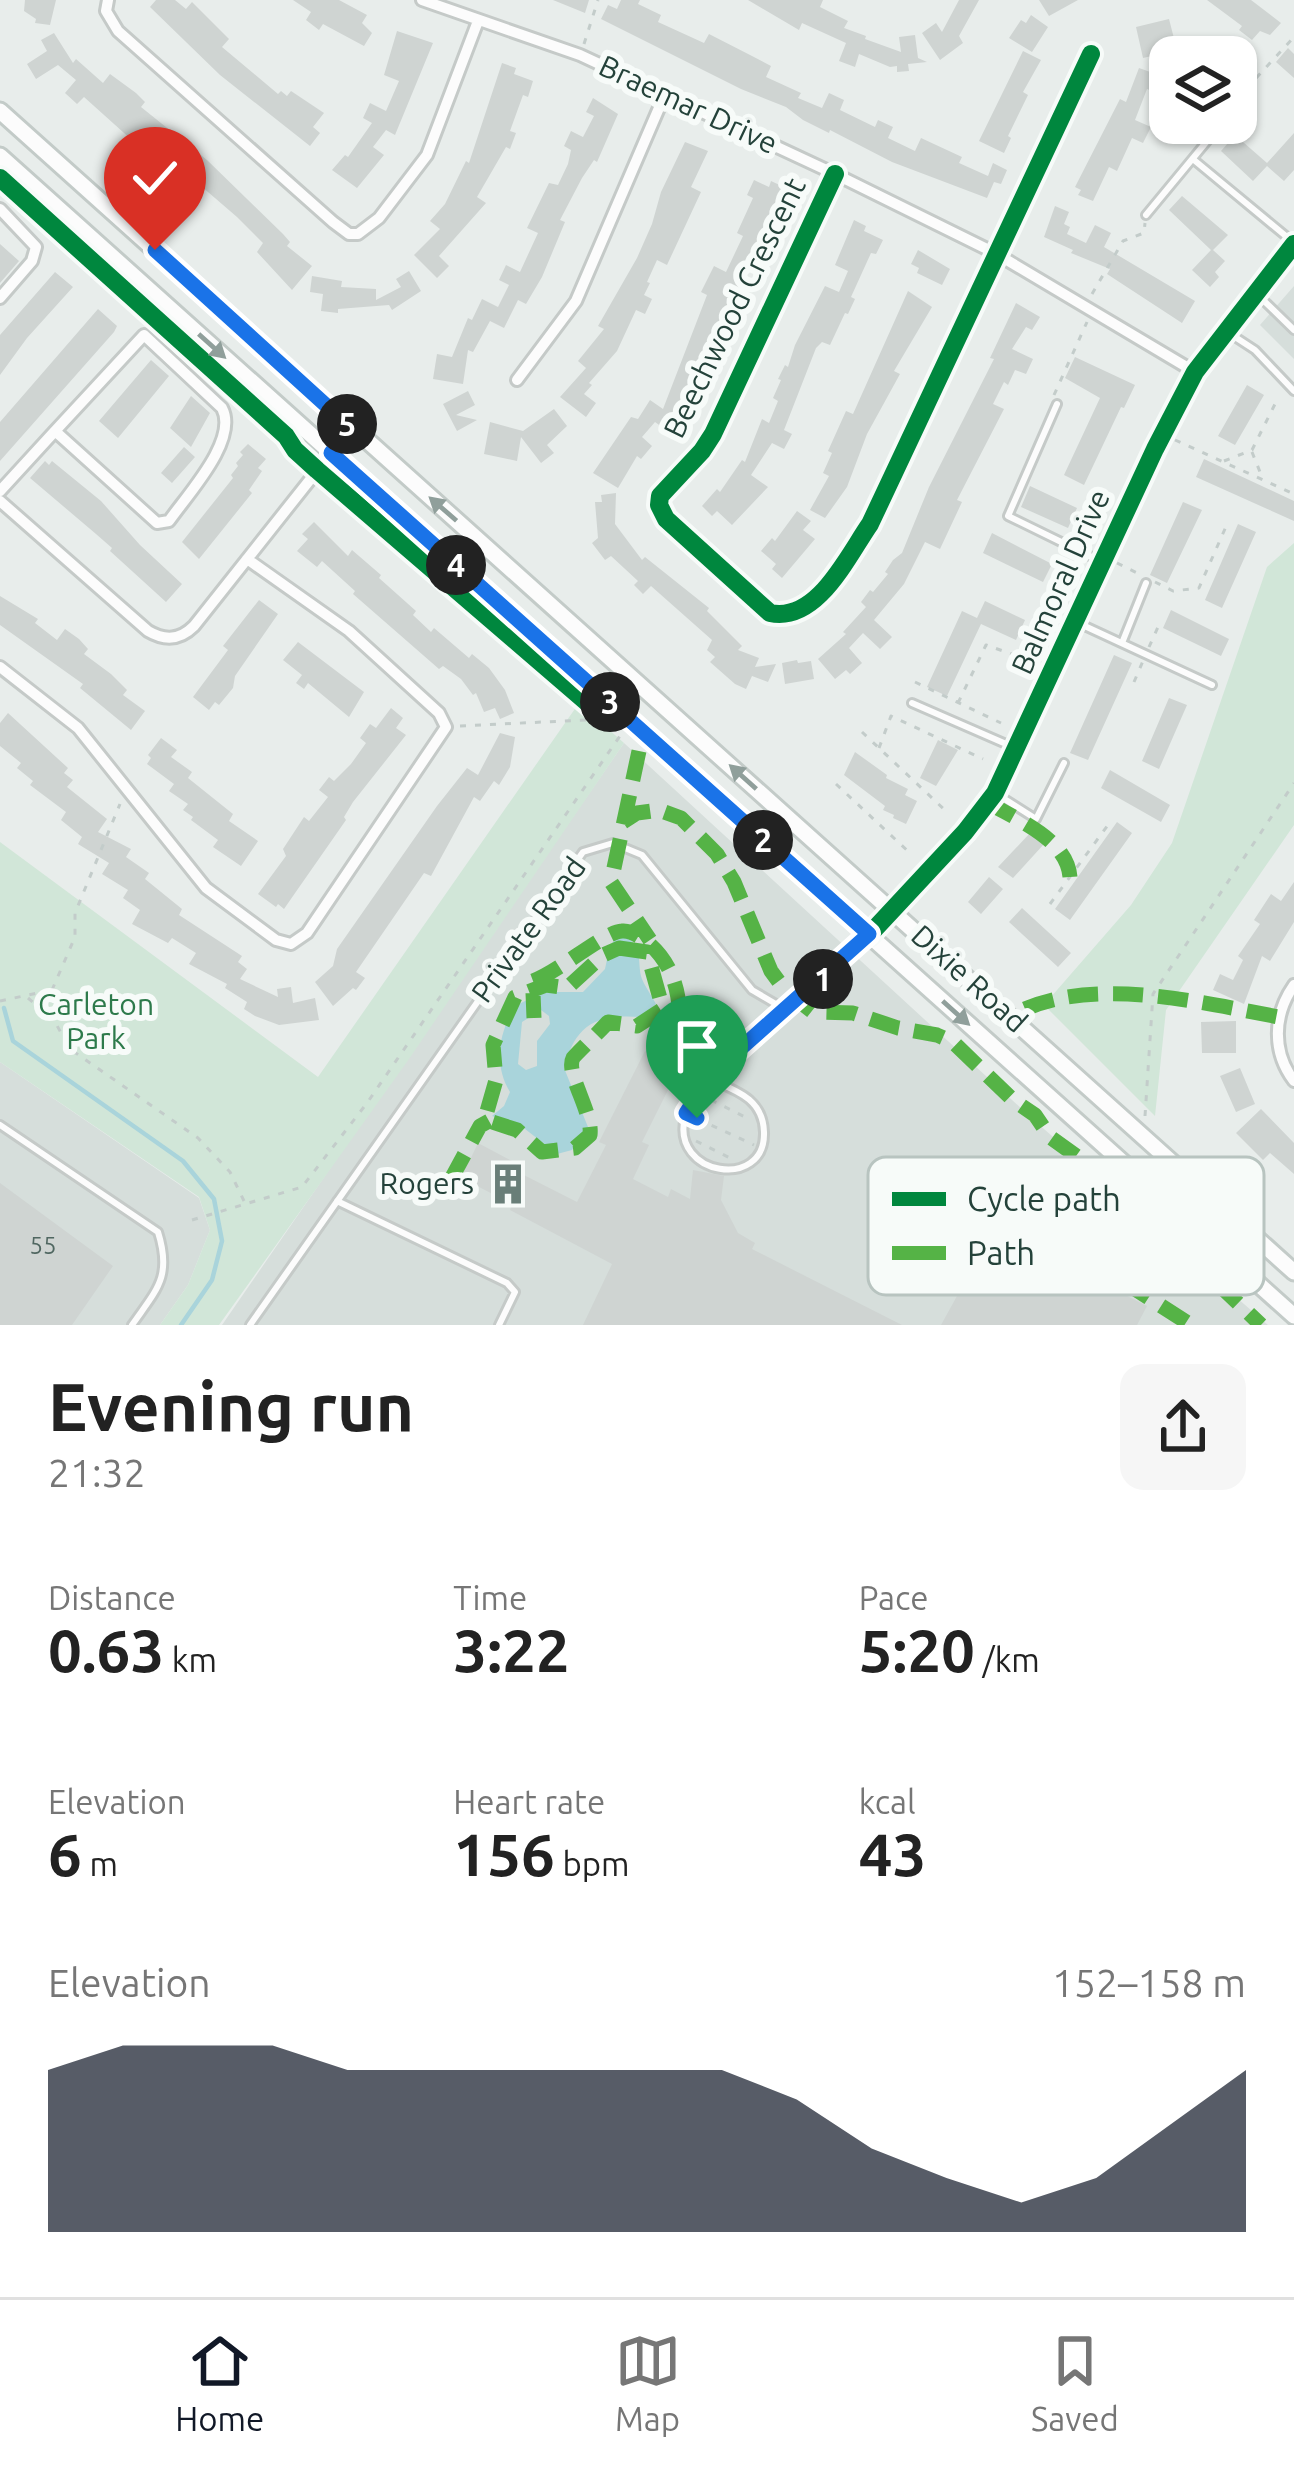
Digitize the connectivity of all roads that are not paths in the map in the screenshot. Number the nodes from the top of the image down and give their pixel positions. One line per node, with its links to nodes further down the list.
1 (108, 0): 3 (street)
2 (422, 0): 3 (street, Braemar Drive)
3 (478, 21): 5 (street, Braemar Drive)
4 (1091, 54): 14 (street)
5 (665, 94): 10 (street, Braemar Drive); 20 (street)
6 (0, 110): 23 (main road, Dixie Road)
7 (1207, 144): 9 (lane)
8 (0, 156): 25 (main road, Dixie Road, one-way to 25)
9 (1195, 160): 12 (lane); 13 (lane)
10 (835, 174): 14 (street, Braemar Drive); 14 (street, Beechwood Crescent)
11 (0, 209): 16 (street)
12 (1146, 214)
13 (1294, 243): 15 (street, Balmoral Drive)
14 (995, 253): 19 (street, Braemar Drive)
15 (1255, 293): 17 (street, Balmoral Drive); 18 (lane)
16 (0, 298)
17 (1226, 331): 19 (street, Balmoral Drive); 21 (lane)
18 (1294, 331)
19 (1195, 372): 29 (street, Balmoral Drive)
20 (517, 380)
21 (1294, 391)
22 (1057, 404): 29 (lane, Balmoral Drive)
23 (351, 428): 25 (street); 39 (main road, Dixie Road, one-way to 23)
24 (55, 431): 24 (street); 26 (street)
25 (331, 453): 28 (street); 40 (main road, Dixie Road)
26 (0, 491)
27 (0, 501): 28 (street)
28 (247, 559): 33 (street)
29 (1104, 560): 31 (street, Balmoral Drive)
30 (1147, 584): 32 (lane)
31 (1076, 622): 32 (lane); 36 (street, Balmoral Drive)
32 (1122, 643): 34 (lane)
33 (0, 667)
34 (1212, 685)
35 (912, 703): 36 (lane)
36 (1017, 749): 38 (street, Balmoral Drive)
37 (1064, 763): 38 (lane)
38 (995, 793): 39 (street, Balmoral Drive)
39 (892, 911): 40 (street, Balmoral Drive); 47 (main road, Dixie Road)
40 (869, 934): 42 (lane); 46 (main road, Dixie Road, one-way to 46)
41 (1294, 985): 43 (street)
42 (786, 1010): 44 (lane); 48 (lane, Private Road)
43 (1294, 1081)
44 (716, 1082): 44 (lane)
45 (0, 1125): 53 (lane)
46 (1117, 1157)
47 (1166, 1157)
48 (337, 1201): 54 (lane, Private Road); 55 (lane)
49 (1264, 1245): 50 (main road, Dixie Road)
50 (1294, 1272)
51 (1264, 1289): 52 (main road, Dixie Road, one-way to 52)
52 (1294, 1316)
53 (132, 1325)
54 (250, 1325)
55 (499, 1325)

